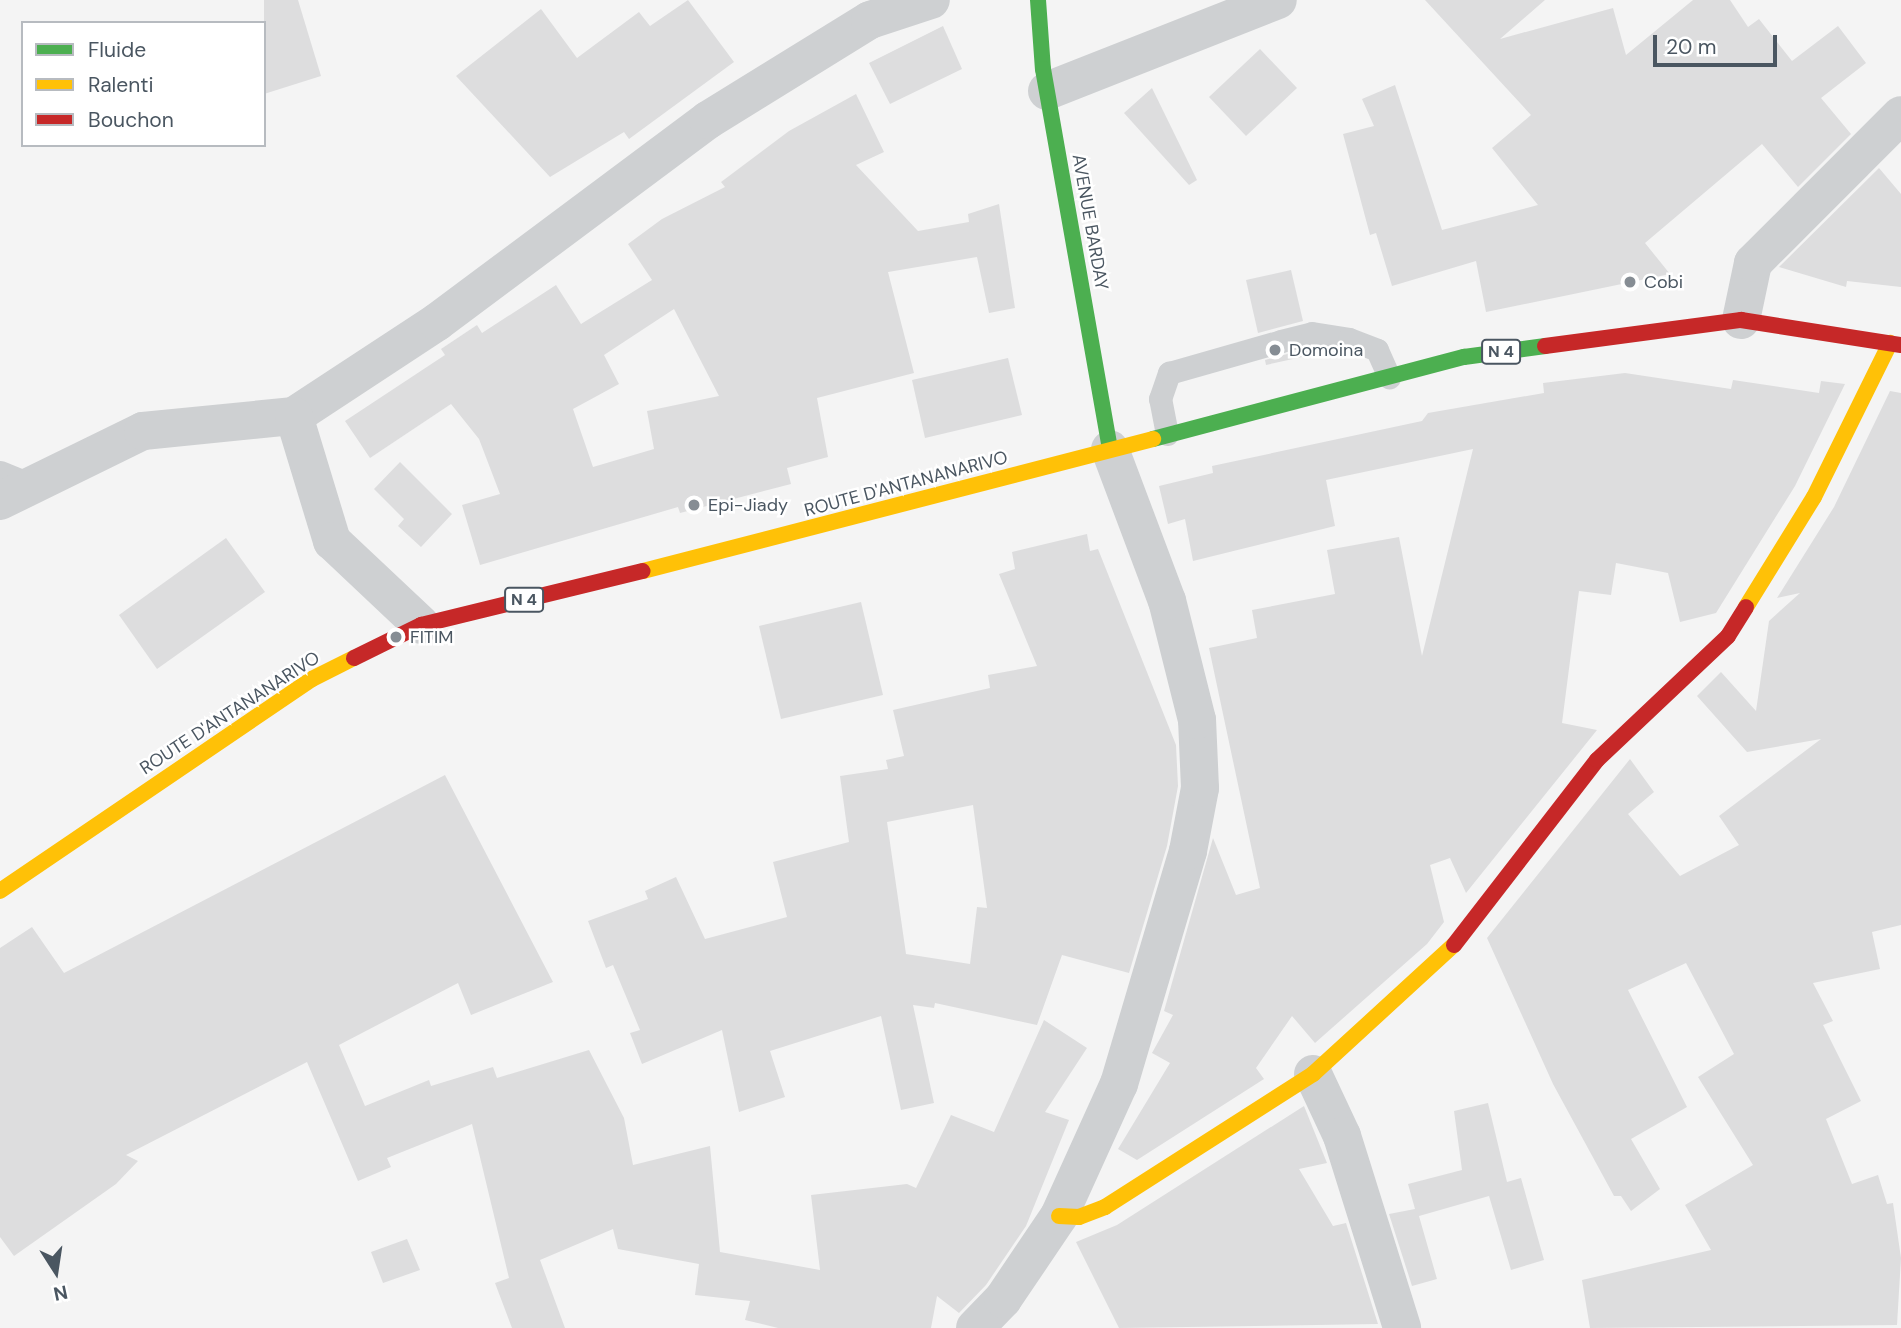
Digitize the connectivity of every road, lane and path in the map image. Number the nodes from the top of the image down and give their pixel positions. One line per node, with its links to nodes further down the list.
1 (931, 0): 9 (street)
2 (1038, 0): 4 (main road, AVENUE BARDAY)
3 (1278, 0): 4 (street)
4 (1047, 91): 11 (main road, AVENUE BARDAY)
5 (1901, 115): 6 (street)
6 (1741, 320): 7 (main road, N 4); 8 (main road, N 4)
7 (1895, 344): 15 (main road)
8 (1389, 377): 10 (main road, N 4); 10 (lane)
9 (294, 416): 12 (street); 13 (street)
10 (1167, 435): 11 (main road, N 4)
11 (1110, 449): 13 (main road, ROUTE D'ANTANANARIVO / N 4); 16 (street)
12 (11, 486)
13 (421, 625): 14 (main road, ROUTE D'ANTANANARIVO / N 4)
14 (0, 891)
15 (1313, 1074): 16 (main road); 19 (street)
16 (1059, 1216): 17 (street)
17 (1008, 1313): 18 (street)
18 (975, 1328)
19 (1402, 1328)

